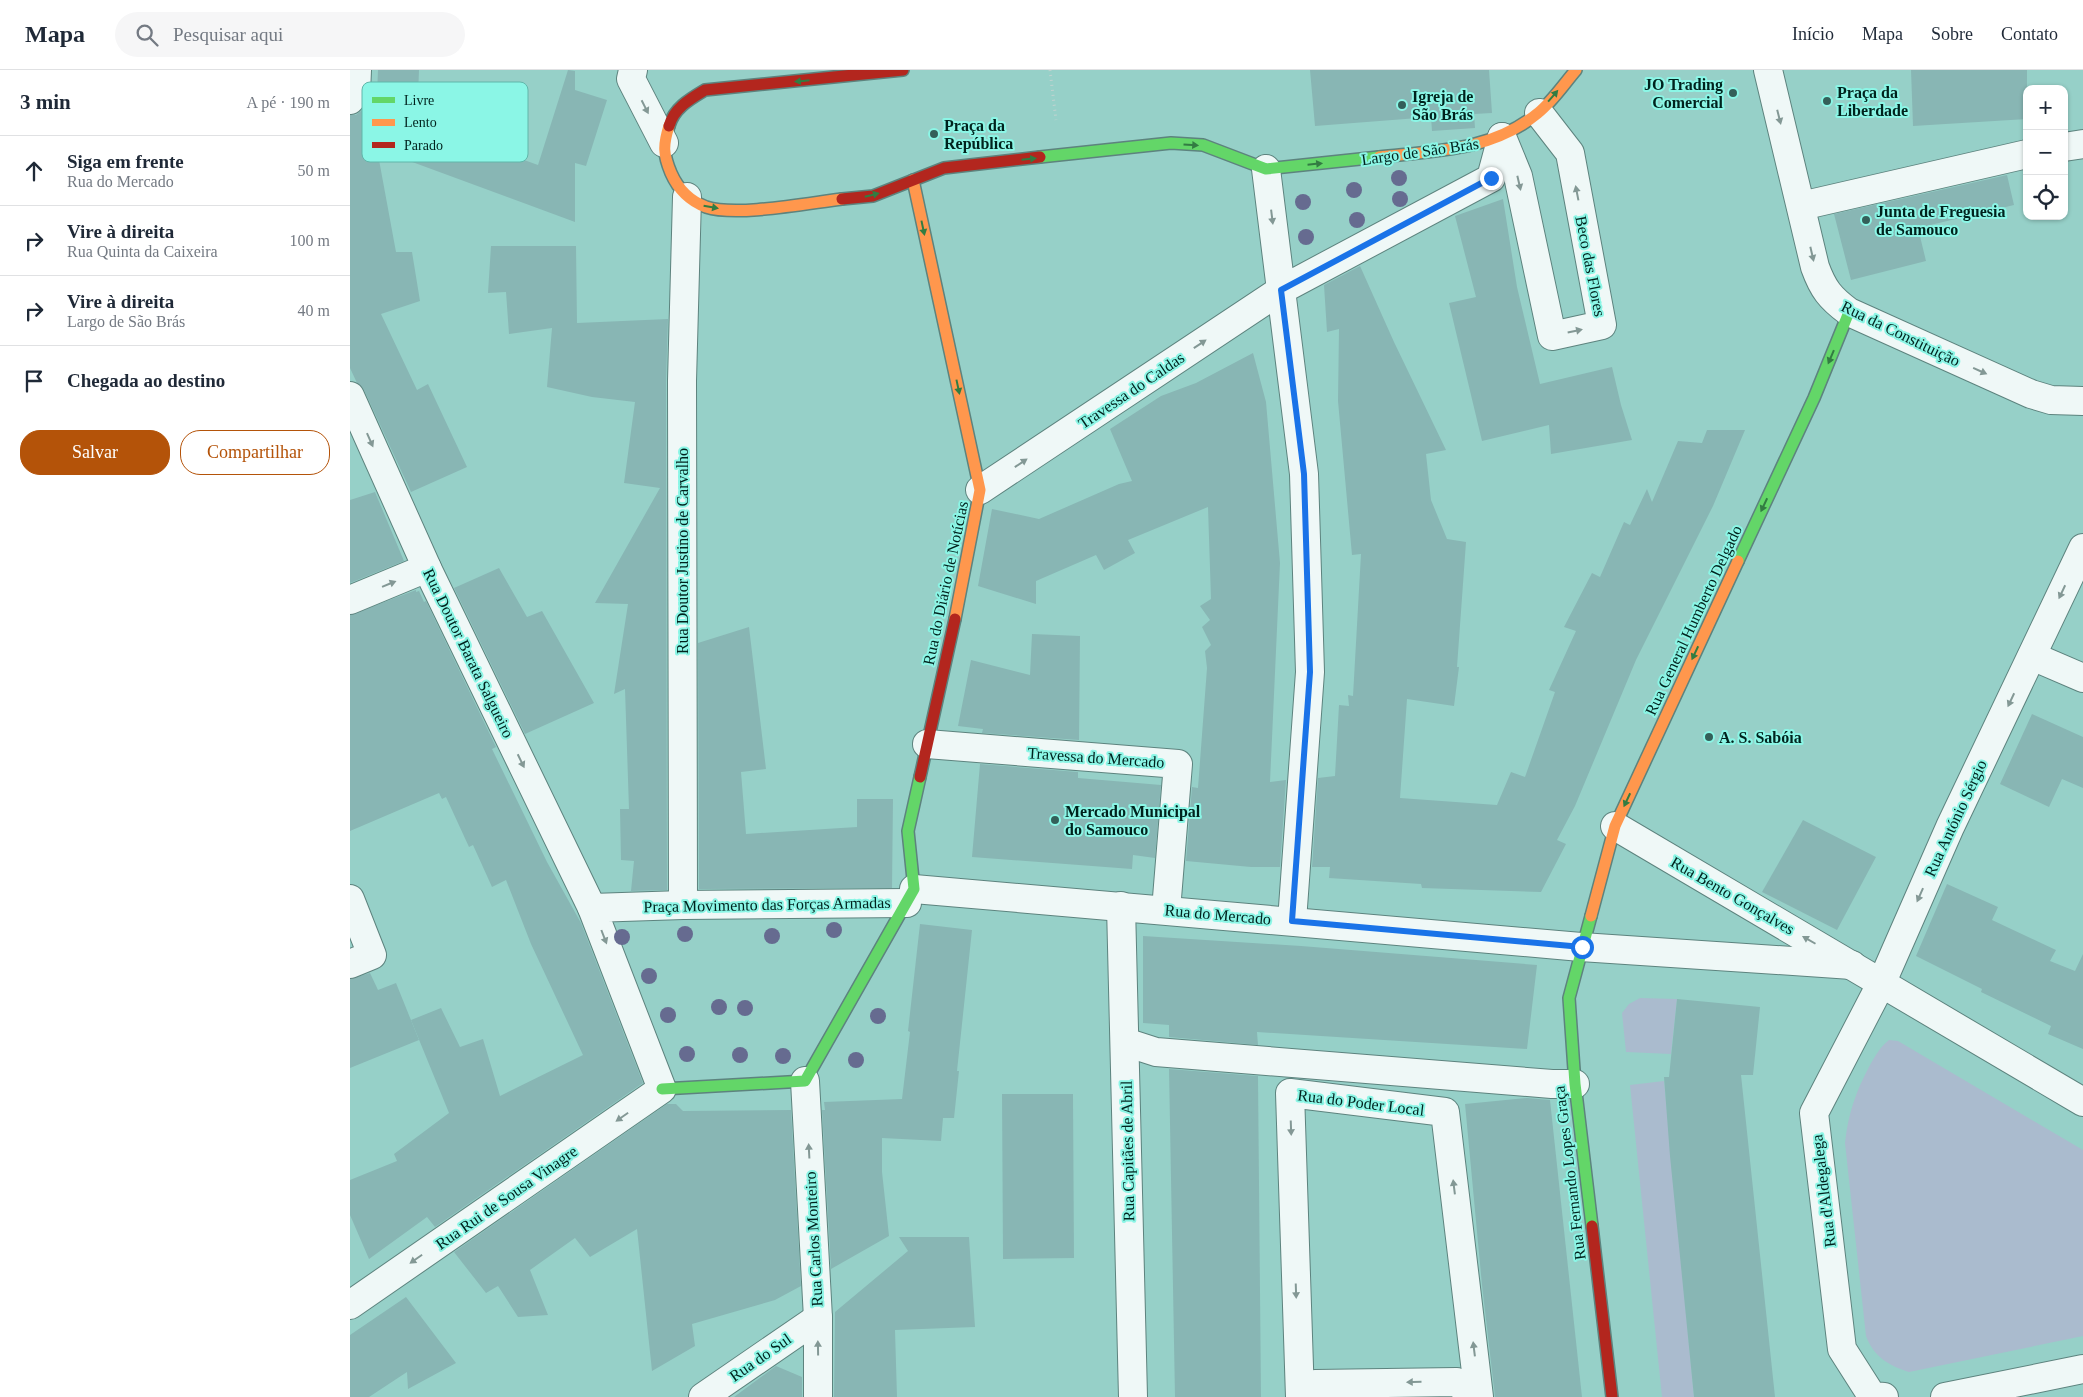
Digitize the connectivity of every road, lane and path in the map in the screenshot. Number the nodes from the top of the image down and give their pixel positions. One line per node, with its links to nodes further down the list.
1 (357, 70): 8 (street)
2 (633, 70): 11 (street, one-way to 11)
3 (903, 70): 7 (street, one-way to 7)
4 (1050, 70): 15 (path)
5 (1576, 70): 9 (street, one-way to 5)
6 (1768, 70): 19 (street, Rua da Constituição, one-way to 19)
7 (740, 79): 11 (street)
8 (350, 100)
9 (1539, 113): 10 (street); 10 (street, Beco das Flores, one-way to 9)
10 (1502, 137): 16 (street, Largo de São Brás, one-way to 10); 20 (street, Largo de São Brás)
11 (664, 143): 18 (street)
12 (2083, 144): 13 (street)
13 (2068, 146)
14 (2021, 155): 19 (street)
15 (1059, 156): 16 (street, one-way to 16); 17 (street, one-way to 15)
16 (1266, 169): 20 (street, one-way to 20)
17 (913, 180): 18 (street, one-way to 17); 24 (street, Rua do Diário de Notícias, one-way to 24)
18 (687, 197): 34 (street, Rua Doutor Justino de Carvalho)
19 (1801, 206): 21 (street, Rua da Constituição, one-way to 21)
20 (1281, 290): 24 (street, Travessa do Caldas, one-way to 20); 38 (street)
21 (1850, 312): 23 (street, Rua da Constituição, one-way to 23); 31 (street, Rua General Humberto Delgado, one-way to 31)
22 (350, 396): 26 (street, Rua Doutor Barata Salgueiro, one-way to 26)
23 (2083, 401)
24 (980, 490): 30 (street, Rua do Diário de Notícias)
25 (2083, 548): 28 (street, one-way to 28)
26 (427, 568): 27 (street, one-way to 26); 36 (street, Rua Doutor Barata Salgueiro, one-way to 36)
27 (350, 600)
28 (2032, 656): 29 (street); 42 (street, Rua António Sérgio, one-way to 42)
29 (2083, 678)
30 (927, 744): 32 (street, Rua do Diário de Notícias); 37 (street, Travessa do Mercado)
31 (1615, 826): 39 (street, Rua General Humberto Delgado); 41 (street, Rua Bento Gonçalves, one-way to 31)
32 (911, 896): 34 (street, Praça Movimento das Forças Armadas); 35 (street, Rua do Mercado); 44 (street, Praça Movimento das Forças Armadas)
33 (350, 899): 40 (street)
34 (683, 904): 36 (street, Praça Movimento das Forças Armadas)
35 (1121, 906): 37 (street, Rua do Mercado); 43 (street, Rua Capitães de Abril)
36 (592, 908): 46 (street, one-way to 46)
37 (1166, 910): 38 (street, Rua do Mercado)
38 (1292, 921): 39 (street, Rua do Mercado)
39 (1582, 947): 41 (street, Rua Bento Gonçalves); 45 (street, Rua Fernando Lopes Graça)
40 (361, 960)
41 (1852, 965): 42 (street, Rua Bento Gonçalves)
42 (1882, 982): 47 (street, Rua Bento Gonçalves); 58 (street, Rua d'Aldegalega)
43 (1125, 1042): 45 (street); 54 (street, Rua Capitães de Abril)
44 (805, 1081): 46 (street); 49 (street, Rua Carlos Monteiro, one-way to 44)
45 (1575, 1084): 57 (street, Rua Fernando Lopes Graça)
46 (662, 1089): 48 (street, Rua Rui de Sousa Vinagre, one-way to 48)
47 (2083, 1102)
48 (350, 1305)
49 (818, 1318): 52 (street, Rua do Sul); 53 (street, Rua Carlos Monteiro, one-way to 49)
50 (2083, 1369): 59 (street)
51 (1300, 1395): 55 (street, Rua do Poder Local, one-way to 51); 56 (street, Rua do Poder Local, one-way to 51)
52 (703, 1397)
53 (818, 1397)
54 (1133, 1397)
55 (1474, 1397)
56 (1479, 1397)
57 (1612, 1397)
58 (1884, 1397)
59 (1945, 1397)

